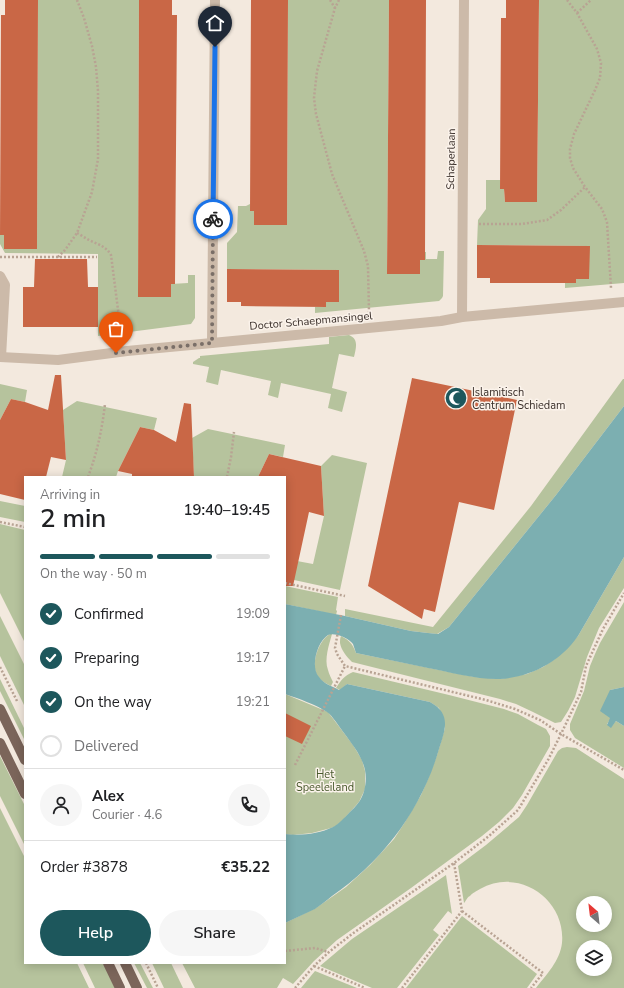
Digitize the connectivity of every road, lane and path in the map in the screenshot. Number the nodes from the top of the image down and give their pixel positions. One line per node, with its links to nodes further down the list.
1 (77, 0): 12 (path)
2 (215, 0): 22 (street)
3 (330, 0): 8 (path)
4 (339, 0): 8 (path)
5 (464, 0): 11 (street, Schaperlaan)
6 (568, 0): 9 (path)
7 (591, 0): 9 (path)
8 (335, 8): 20 (path)
9 (577, 13): 10 (path)
10 (585, 187): 11 (path); 18 (path)
11 (462, 223): 19 (street, Schaperlaan)
12 (77, 233): 14 (path); 21 (path)
13 (0, 257): 14 (path)
14 (58, 257): 15 (path)
15 (97, 257)
16 (0, 276): 23 (street)
17 (624, 302): 18 (street, Doctor Schaepmansingel)
18 (611, 303): 19 (street, Doctor Schaepmansingel)
19 (462, 318): 20 (street, Doctor Schaepmansingel)
20 (368, 328): 22 (street, Doctor Schaepmansingel)
21 (121, 333)
22 (212, 343): 23 (street, Doctor Schaepmansingel)
23 (0, 357)
24 (105, 404): 26 (path)
25 (234, 432): 27 (path)
26 (88, 476)
27 (227, 476)
28 (0, 522): 29 (path)
29 (24, 527)
30 (286, 583): 32 (path)
31 (624, 593): 38 (path)
32 (345, 596)
33 (341, 615): 34 (path)
34 (345, 666): 38 (path); 41 (path)
35 (0, 667): 36 (path)
36 (19, 705)
37 (0, 709): 40 (main road)
38 (561, 734): 42 (path); 44 (path)
39 (0, 743): 43 (main road)
40 (24, 758)
41 (295, 765)
42 (624, 770)
43 (24, 792)
44 (454, 863): 45 (path); 47 (path)
45 (462, 911): 57 (path); 58 (path)
46 (286, 951): 47 (path)
47 (329, 952): 51 (path)
48 (108, 964): 52 (main road)
49 (125, 964): 53 (main road)
50 (146, 964): 54 (path)
51 (314, 966): 55 (path); 56 (path)
52 (120, 988)
53 (137, 988)
54 (158, 988)
55 (295, 988)
56 (365, 988)
57 (402, 988)
58 (531, 988)

